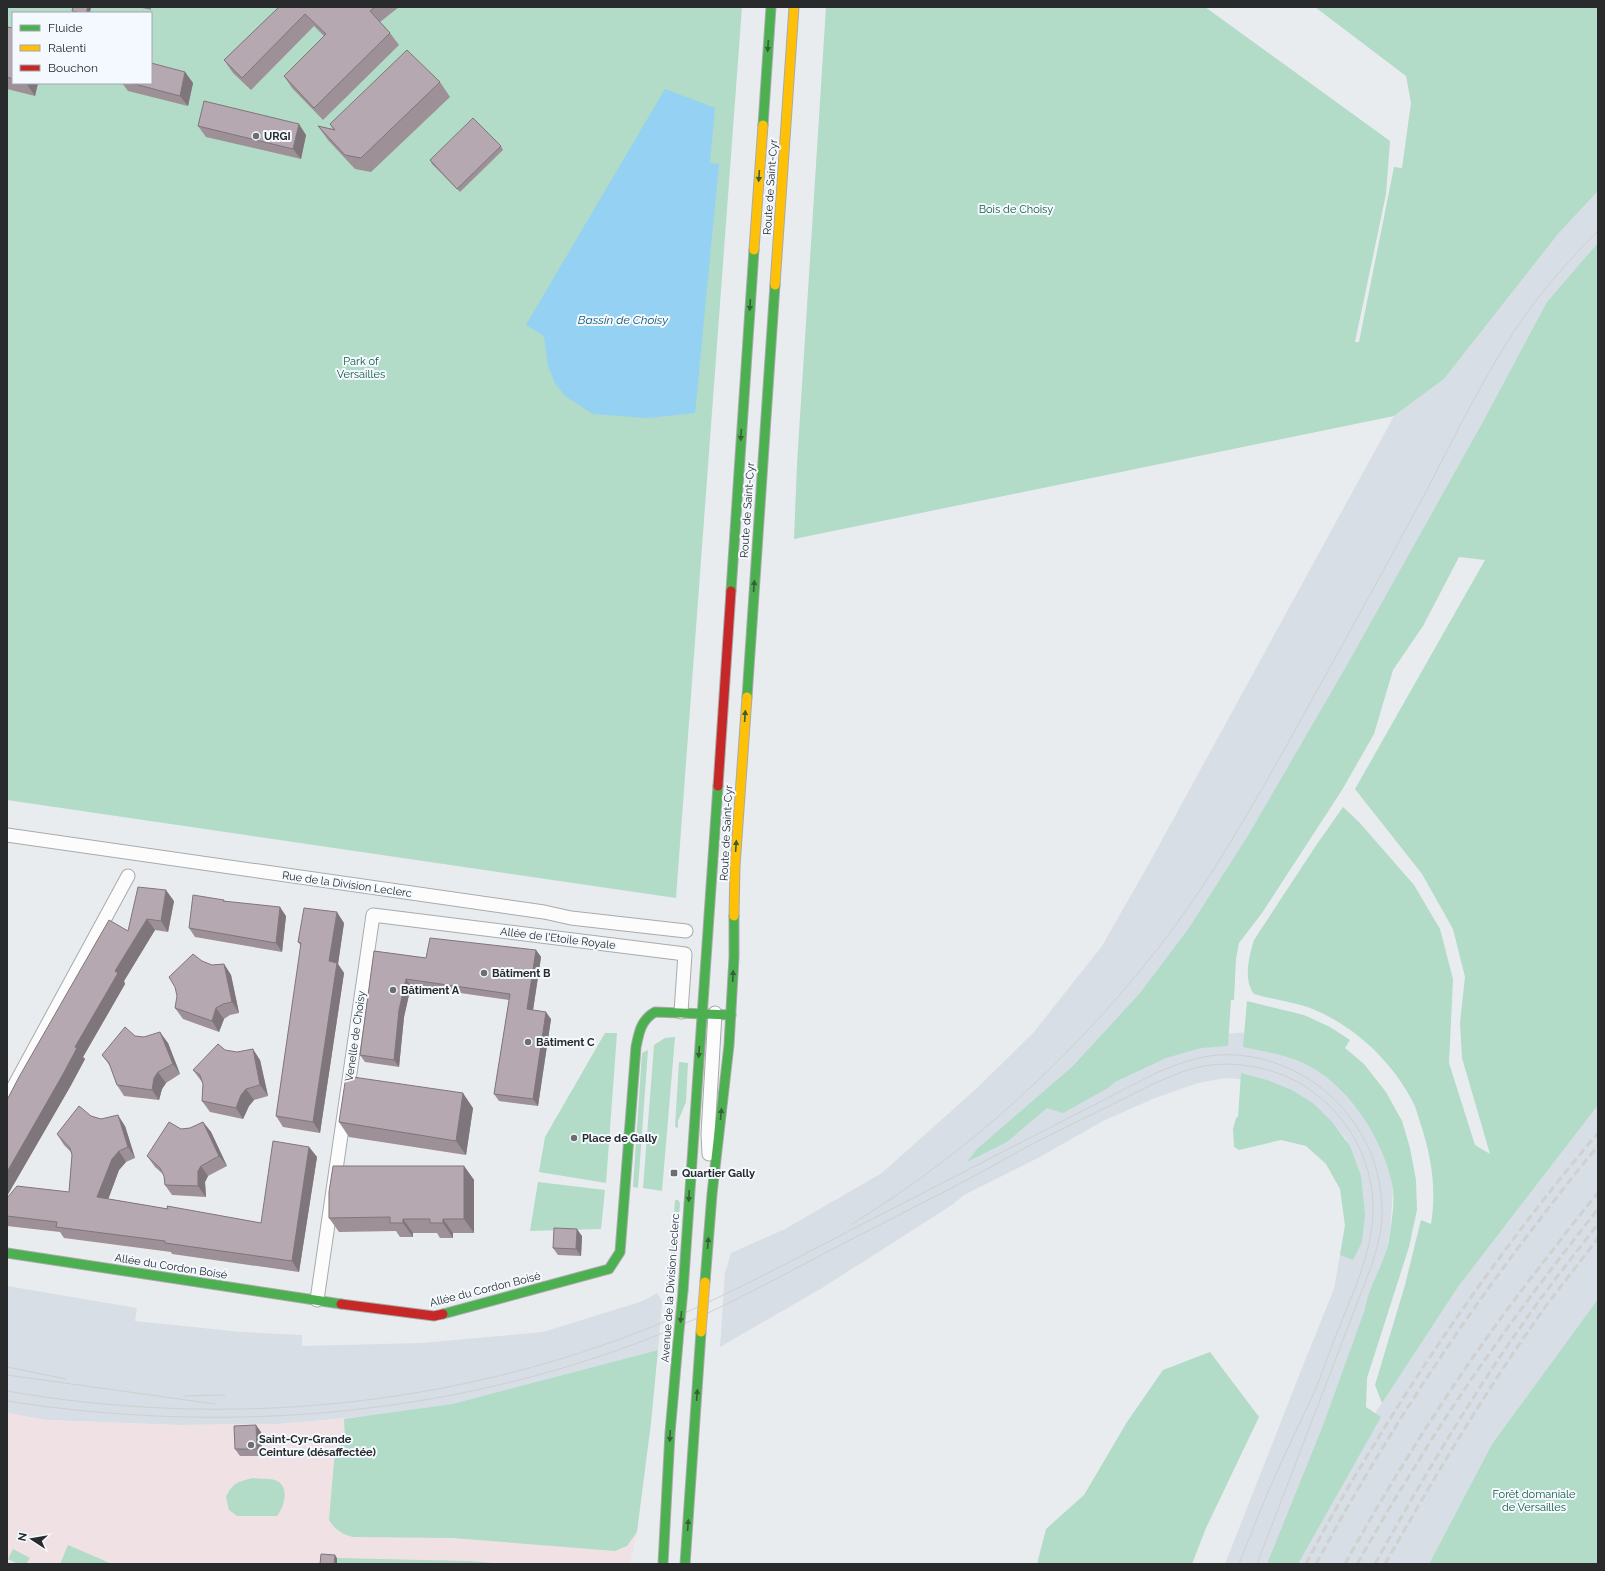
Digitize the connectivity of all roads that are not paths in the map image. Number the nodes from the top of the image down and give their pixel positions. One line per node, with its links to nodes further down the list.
1 (771, 7): 8 (main road, Route de Saint-Cyr, one-way to 8)
2 (794, 7): 10 (main road, Route de Saint-Cyr, one-way to 2)
3 (7, 835): 6 (street, Rue de la Division Leclerc)
4 (128, 876): 11 (street)
5 (373, 915): 7 (street, Allée de l'Etoile Royale); 14 (street, Venelle de Choisy)
6 (686, 931)
7 (681, 1012): 8 (main road, Allée du Cordon Boisé); 14 (main road, Allée du Cordon Boisé)
8 (701, 1013): 9 (main road, Allée du Cordon Boisé); 15 (main road, Avenue de la Division Leclerc, one-way to 15, bridge)
9 (715, 1013): 10 (main road, Allée du Cordon Boisé); 12 (street)
10 (731, 1015): 12 (main road, one-way to 10)
11 (7, 1100)
12 (712, 1194): 16 (main road, one-way to 12, bridge)
13 (7, 1253): 14 (main road, Allée du Cordon Boisé)
14 (317, 1300)
15 (663, 1564)
16 (686, 1564)

